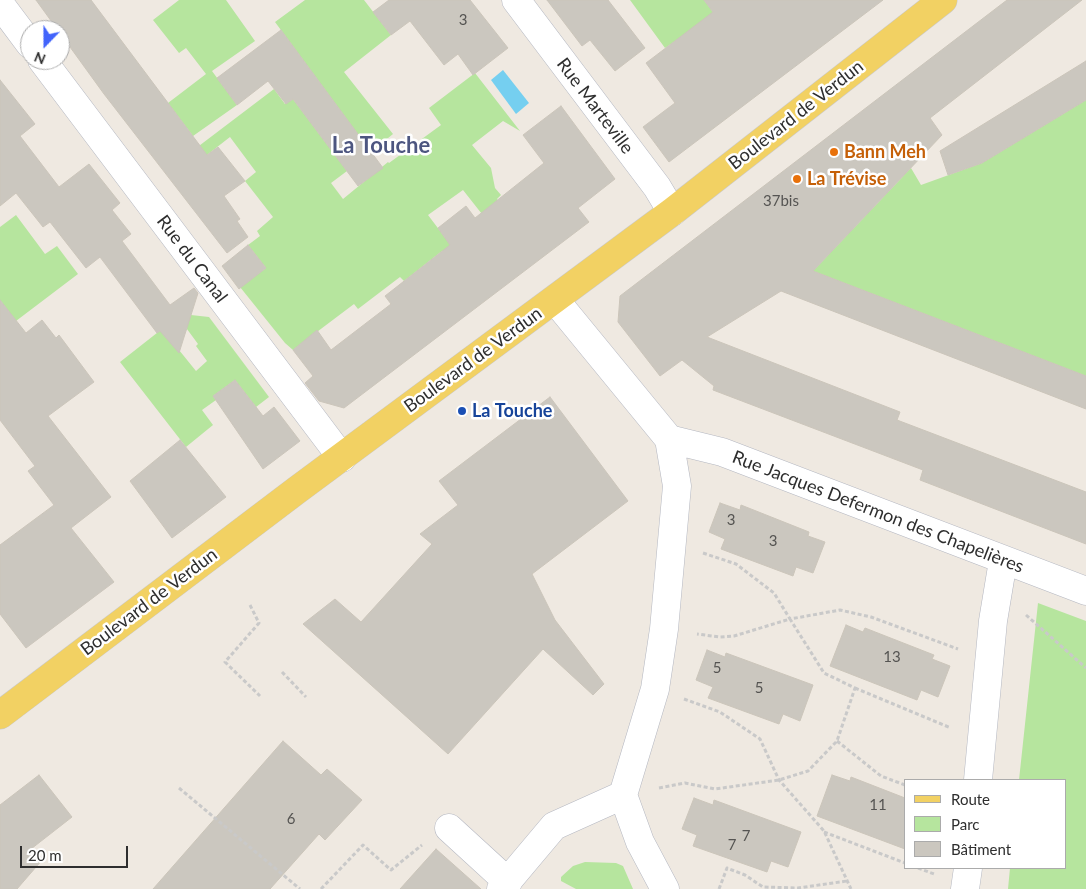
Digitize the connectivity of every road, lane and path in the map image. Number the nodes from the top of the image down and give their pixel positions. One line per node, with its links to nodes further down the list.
1 (516, 0): 6 (street, Rue Marteville)
2 (943, 0): 6 (main road, Boulevard de Verdun)
3 (0, 4): 4 (street)
4 (20, 31)
5 (50, 70): 9 (street, Rue du Canal)
6 (672, 212): 7 (main road, Boulevard de Verdun)
7 (555, 300): 8 (street); 9 (main road, Boulevard de Verdun)
8 (669, 439): 10 (street); 11 (street, Rue Jacques Defermon des Chapelières)
9 (342, 458): 24 (main road, Boulevard de Verdun)
10 (674, 543): 15 (path); 16 (street)
11 (1003, 561): 12 (street); 13 (street, Rue Jacques Defermon des Chapelières)
12 (999, 591): 17 (street); 18 (path)
13 (1086, 591)
14 (250, 605): 22 (path)
15 (790, 619): 16 (path); 17 (path); 20 (path)
16 (664, 630): 21 (street)
17 (990, 662): 25 (street)
18 (1086, 668)
19 (282, 672): 23 (path)
20 (855, 688): 25 (path); 26 (path)
21 (656, 689): 28 (path); 31 (street)
22 (260, 696)
23 (306, 697)
24 (0, 715)
25 (982, 740): 27 (street)
26 (837, 741): 28 (path); 29 (path)
27 (978, 779)
28 (779, 780): 31 (path); 32 (path)
29 (904, 785)
30 (179, 788): 38 (path)
31 (623, 795): 37 (street); 40 (street)
32 (824, 831): 34 (path); 36 (path)
33 (454, 832): 37 (street); 39 (path)
34 (904, 863)
35 (968, 869): 43 (street)
36 (847, 881): 41 (path); 42 (path)
37 (504, 885)
38 (300, 889)
39 (321, 889)
40 (666, 889)
41 (719, 889)
42 (851, 889)
43 (965, 889)

